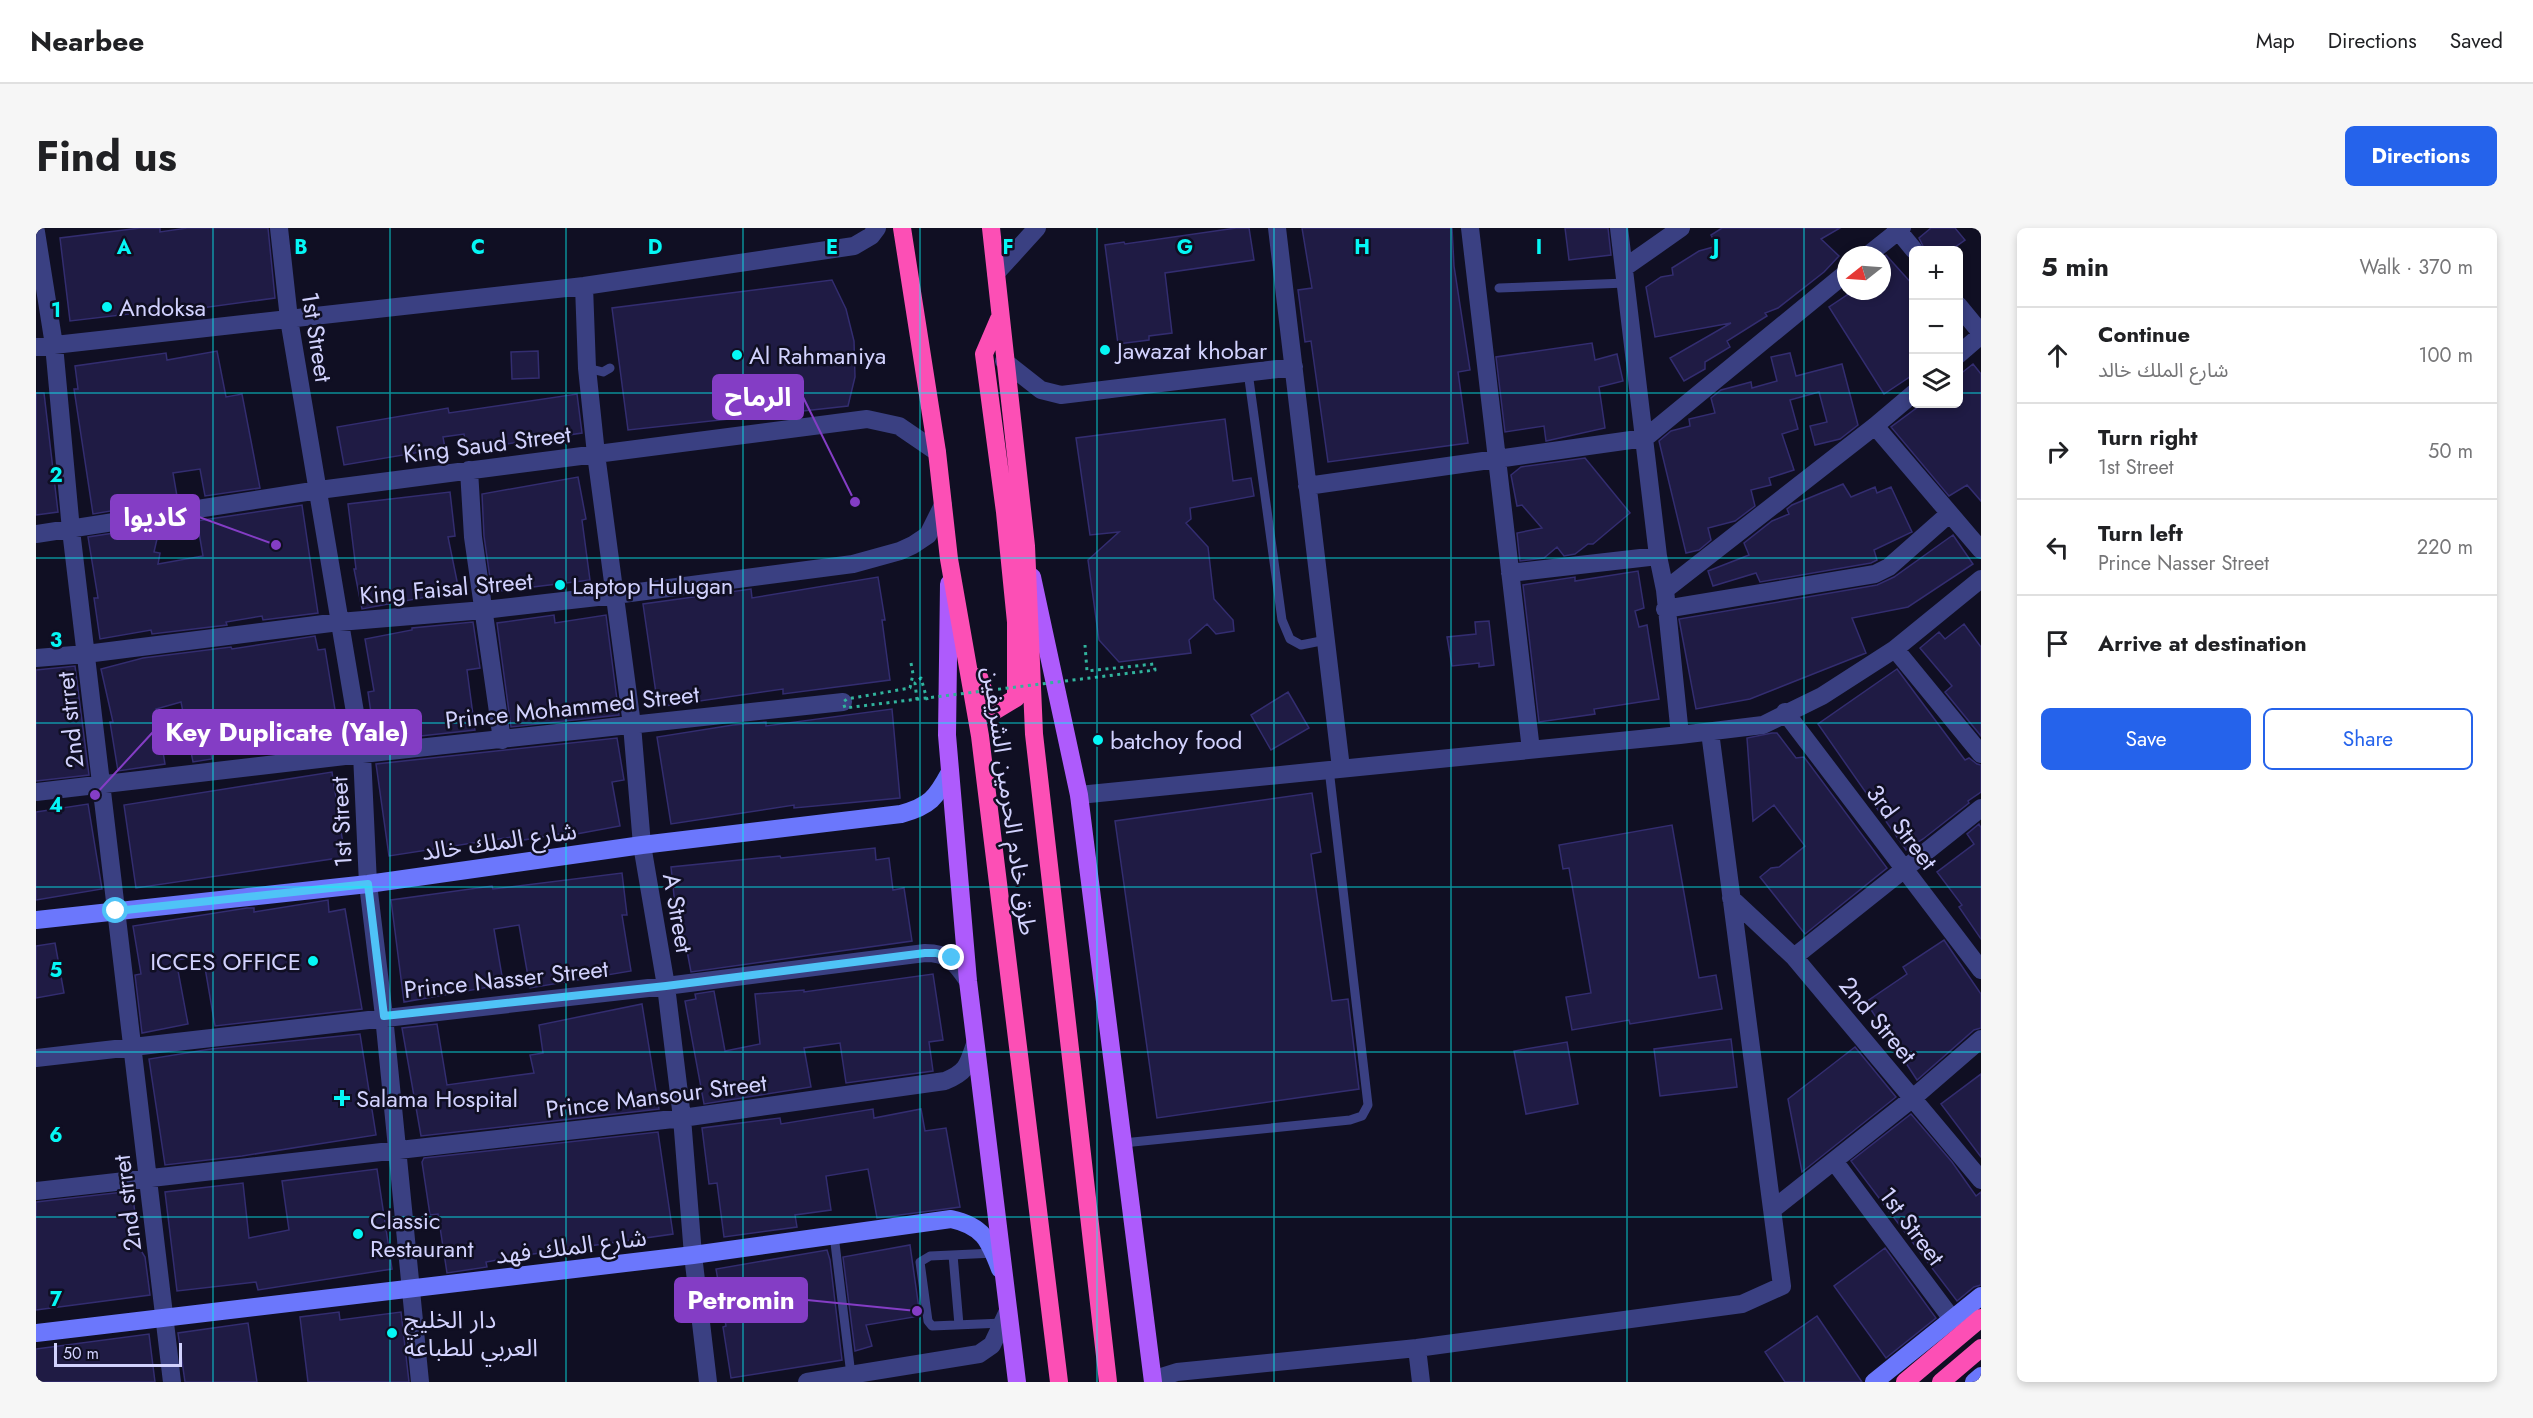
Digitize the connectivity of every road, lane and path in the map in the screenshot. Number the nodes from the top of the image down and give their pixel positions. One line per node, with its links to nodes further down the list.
1 (279, 228): 21 (street, 1st Street)
2 (877, 228): 17 (street)
3 (902, 228): 34 (highway, طرق خادم الحرمين الشريفين)
4 (991, 228): 14 (highway, طرق خادم الحرمين الشريفين)
5 (1037, 228): 14 (street)
6 (1277, 228): 27 (street)
7 (1470, 228): 36 (street)
8 (1619, 228): 15 (street)
9 (1681, 228): 15 (street)
10 (1898, 229): 12 (street); 13 (street)
11 (36, 232): 23 (street, 2nd strret)
12 (1879, 246)
13 (1911, 246)
14 (996, 273): 20 (highway, طرق خادم الحرمين الشريفين)
15 (1625, 276): 18 (lane); 33 (street)
16 (1837, 280): 33 (street)
17 (584, 286): 21 (street); 28 (street, A Street)
18 (1499, 288)
19 (1963, 310): 22 (street)
20 (1000, 318): 26 (highway, طرق خادم الحرمين الشريفين); 54 (highway)
21 (289, 319): 23 (street); 39 (street, 1st Street)
22 (1981, 334): 25 (street)
23 (54, 345): 24 (street); 42 (street, 2nd strret)
24 (36, 347)
25 (1960, 354)
26 (1004, 362): 30 (street); 44 (highway, طرق خادم الحرمين الشريفين)
27 (1294, 367): 30 (street); 38 (street)
28 (587, 368): 29 (lane); 35 (street, A Street)
29 (610, 368)
30 (1248, 372): 56 (lane)
31 (1909, 397): 32 (street)
32 (1875, 426): 41 (street); 50 (street)
33 (1645, 438): 36 (street); 46 (street)
34 (937, 452): 35 (street, King Saud Street); 40 (highway, طرق خادم الحرمين الشريفين)
35 (596, 454): 37 (street, King Saud Street); 51 (street, A Street)
36 (1497, 458): 38 (street); 48 (street)
37 (469, 470): 39 (street, King Saud Street); 53 (street)
38 (1307, 486): 56 (street)
39 (319, 490): 42 (street, King Saud Street); 55 (street, 1st Street)
40 (943, 505): 47 (highway, طرق خادم الحرمين الشريفين); 51 (street, King Faisal Street)
41 (1949, 514): 45 (street); 52 (street)
42 (71, 530): 43 (street, King Saud Street); 59 (street, 2nd strret)
43 (36, 534)
44 (1026, 546): 77 (main road); 124 (highway, طرق خادم الحرمين الشريفين)
45 (1981, 550)
46 (1658, 556): 48 (street); 50 (street)
47 (949, 559): 54 (highway, طرق خادم الحرمين الشريفين); 74 (main road)
48 (1510, 573): 70 (street)
49 (1981, 579): 58 (street)
50 (1665, 590): 52 (street)
51 (615, 596): 53 (street, King Faisal Street); 66 (street, A Street)
52 (1665, 609): 68 (street)
53 (484, 610): 55 (street, King Faisal Street); 69 (street)
54 (960, 619): 123 (highway, طرق خادم الحرمين الشريفين)
55 (339, 622): 59 (street, King Faisal Street); 71 (street, 1st Street)
56 (1326, 640): 73 (street)
57 (1085, 645): 62 (path, bridge)
58 (1895, 649): 65 (street); 72 (street)
59 (86, 654): 60 (street, King Faisal Street); 75 (street, 2nd strret)
60 (36, 658)
61 (911, 663): 63 (path, bridge)
62 (917, 700): 63 (path, bridge); 64 (path)
63 (835, 703): 66 (street, Prince Mohammed Street)
64 (933, 709)
65 (1785, 712): 67 (street); 80 (street, 3rd Street)
66 (632, 725): 69 (street, Prince Mohammed Street); 79 (street, A Street)
67 (1710, 732): 68 (street); 82 (street)
68 (1680, 735): 70 (street)
69 (502, 740): 71 (street, Prince Mohammed Street)
70 (1532, 750): 73 (street)
71 (362, 754): 75 (street, Prince Mohammed Street); 81 (street, 1st Street)
72 (1981, 754)
73 (1335, 769): 77 (street); 96 (lane)
74 (950, 772): 79 (street, شارع الملك خالد); 87 (main road)
75 (101, 785): 76 (street, Prince Mohammed Street); 83 (street, 2nd strret)
76 (36, 792)
77 (1079, 795): 96 (main road)
78 (1981, 808): 80 (street)
79 (642, 845): 81 (street, شارع الملك خالد); 88 (street, A Street)
80 (1905, 869): 85 (street); 86 (street, 3rd Street)
81 (368, 884): 83 (street, شارع الملك خالد); 89 (street, 1st Street)
82 (1731, 898): 85 (street, 2nd Street); 102 (street)
83 (116, 911): 84 (street, شارع الملك خالد); 92 (street, 2nd strret)
84 (36, 920)
85 (1794, 957): 94 (street, 2nd Street)
86 (1981, 970)
87 (968, 981): 88 (street, Prince Nasser Street); 91 (main road)
88 (666, 986): 89 (street, Prince Nasser Street); 95 (street, A Street)
89 (384, 1016): 92 (street, Prince Nasser Street); 97 (street, 1st Street)
90 (1981, 1039): 94 (street)
91 (975, 1044): 95 (street, Prince Mansour Street); 104 (main road)
92 (133, 1047): 93 (street, Prince Nasser Street); 99 (street, 2nd strret)
93 (36, 1058)
94 (1913, 1098): 98 (street); 100 (street, 2nd Street)
95 (682, 1118): 97 (street, Prince Mansour Street); 105 (street, A Street)
96 (1123, 1143): 125 (main road)
97 (397, 1151): 99 (street, Prince Mansour Street); 107 (street, 1st Street)
98 (1834, 1161): 102 (street); 112 (street, 1st Street)
99 (148, 1178): 101 (street, Prince Mansour Street); 110 (street, 2nd strret)
100 (1981, 1180)
101 (36, 1191)
102 (1772, 1210): 115 (street)
103 (834, 1235): 104 (street, شارع الملك فهد); 105 (street, شارع الملك فهد); 117 (lane)
104 (997, 1253): 106 (lane); 111 (main road)
105 (693, 1255): 107 (street, شارع الملك فهد); 120 (street, A Street)
106 (953, 1255): 113 (lane); 113 (lane)
107 (413, 1289): 110 (street, شارع الملك فهد); 119 (street, 1st Street)
108 (1981, 1296): 112 (street)
109 (1981, 1318): 129 (highway)
110 (165, 1319): 114 (street, شارع الملك فهد); 118 (street, 2nd strret)
111 (1006, 1319): 113 (lane); 117 (street); 122 (main road)
112 (1952, 1319): 128 (street)
113 (959, 1325)
114 (36, 1333)
115 (1417, 1348): 126 (street); 127 (street)
116 (1981, 1348): 130 (highway)
117 (851, 1375): 121 (street)
118 (172, 1382)
119 (420, 1382)
120 (708, 1382)
121 (807, 1382)
122 (1017, 1382)
123 (1059, 1382)
124 (1108, 1382)
125 (1153, 1382)
126 (1160, 1382)
127 (1421, 1382)
128 (1874, 1382)
129 (1905, 1382)
130 (1941, 1382)

